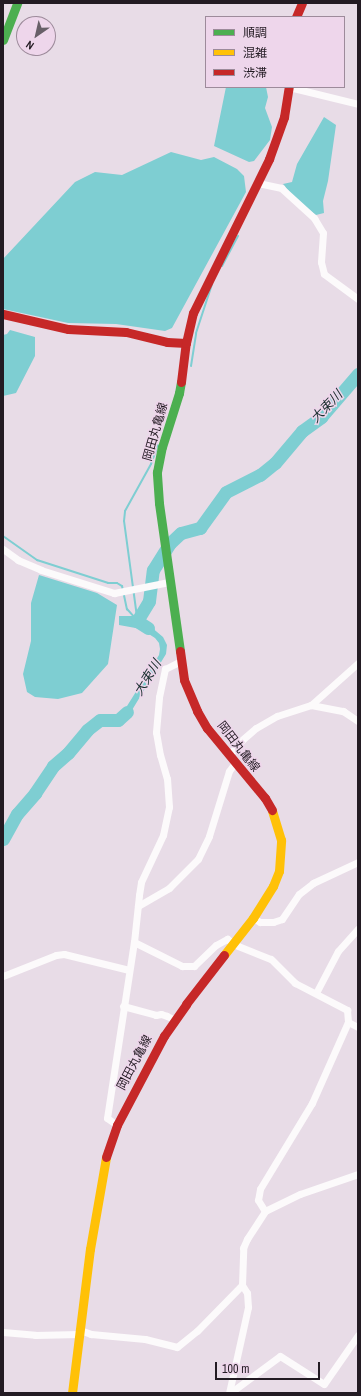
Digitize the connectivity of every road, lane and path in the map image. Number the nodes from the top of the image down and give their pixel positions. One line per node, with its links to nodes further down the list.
1 (17, 3): 4 (main road)
2 (302, 3): 3 (main road)
3 (296, 16)
4 (3, 40)
5 (289, 88): 8 (main road, 岡田丸亀線)
6 (293, 88): 7 (street)
7 (358, 104)
8 (258, 182): 9 (street); 11 (main road, 岡田丸亀線)
9 (358, 299)
10 (3, 314): 11 (main road)
11 (186, 343): 13 (main road, 岡田丸亀線)
12 (3, 549): 13 (street)
13 (170, 582): 14 (main road, 岡田丸亀線)
14 (181, 661): 18 (main road, 岡田丸亀線); 21 (street)
15 (358, 663): 16 (street)
16 (311, 705): 17 (street); 18 (street)
17 (358, 721)
18 (229, 755): 19 (main road, 岡田丸亀線)
19 (235, 763): 21 (street); 22 (main road, 岡田丸亀線)
20 (358, 862): 22 (street)
21 (138, 906): 24 (street)
22 (253, 918): 25 (main road, 岡田丸亀線)
23 (358, 929): 28 (street)
24 (134, 942): 25 (street); 26 (street)
25 (234, 943): 28 (street); 30 (main road, 岡田丸亀線)
26 (129, 970): 27 (street); 29 (street)
27 (3, 976)
28 (316, 993): 31 (street)
29 (123, 1006): 30 (street); 33 (street)
30 (175, 1020): 33 (main road, 岡田丸亀線)
31 (348, 1022): 32 (street); 35 (street)
32 (358, 1027)
33 (117, 1125): 38 (main road, 岡田丸亀線)
34 (358, 1174): 35 (street)
35 (264, 1211): 36 (street)
36 (242, 1285): 38 (street); 41 (street)
37 (3, 1332): 38 (street)
38 (80, 1332): 40 (main road, 岡田丸亀線)
39 (358, 1336): 41 (street)
40 (72, 1393)
41 (230, 1393)

